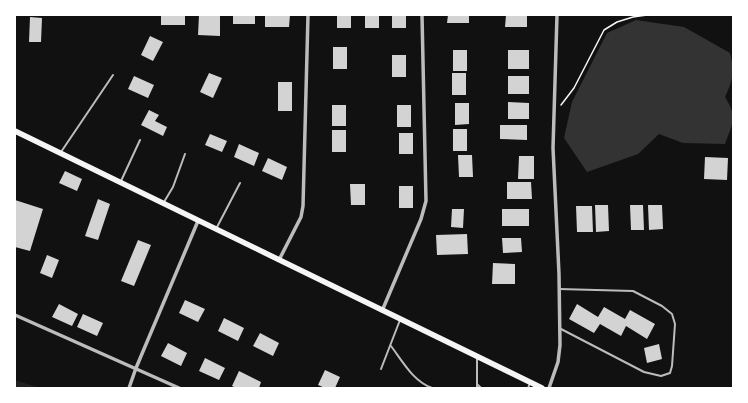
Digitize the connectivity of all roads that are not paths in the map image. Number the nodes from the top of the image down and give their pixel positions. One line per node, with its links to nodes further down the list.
1 (308, 15): 14 (street)
2 (422, 15): 16 (street)
3 (557, 15): 15 (street)
4 (113, 74): 7 (lane)
5 (15, 131): 7 (main road)
6 (140, 140): 9 (lane)
7 (60, 153): 9 (main road)
8 (185, 154): 11 (lane)
9 (120, 182): 11 (main road)
10 (240, 183): 13 (lane)
11 (163, 203): 12 (main road)
12 (198, 221): 13 (main road); 22 (street)
13 (216, 230): 14 (main road)
14 (278, 261): 16 (main road)
15 (559, 289): 19 (street); 19 (lane)
16 (382, 311): 18 (main road)
17 (15, 315): 22 (street)
18 (400, 320): 20 (lane); 21 (main road)
19 (560, 328): 32 (street)
20 (391, 346): 23 (lane); 28 (lane)
21 (476, 356): 24 (lane); 25 (main road)
22 (136, 368): 26 (street); 27 (street)
23 (381, 369)
24 (477, 384): 29 (lane); 30 (lane)
25 (529, 385): 31 (main road)
26 (129, 388)
27 (179, 388)
28 (432, 388)
29 (477, 388)
30 (481, 388)
31 (542, 388)
32 (549, 388)

